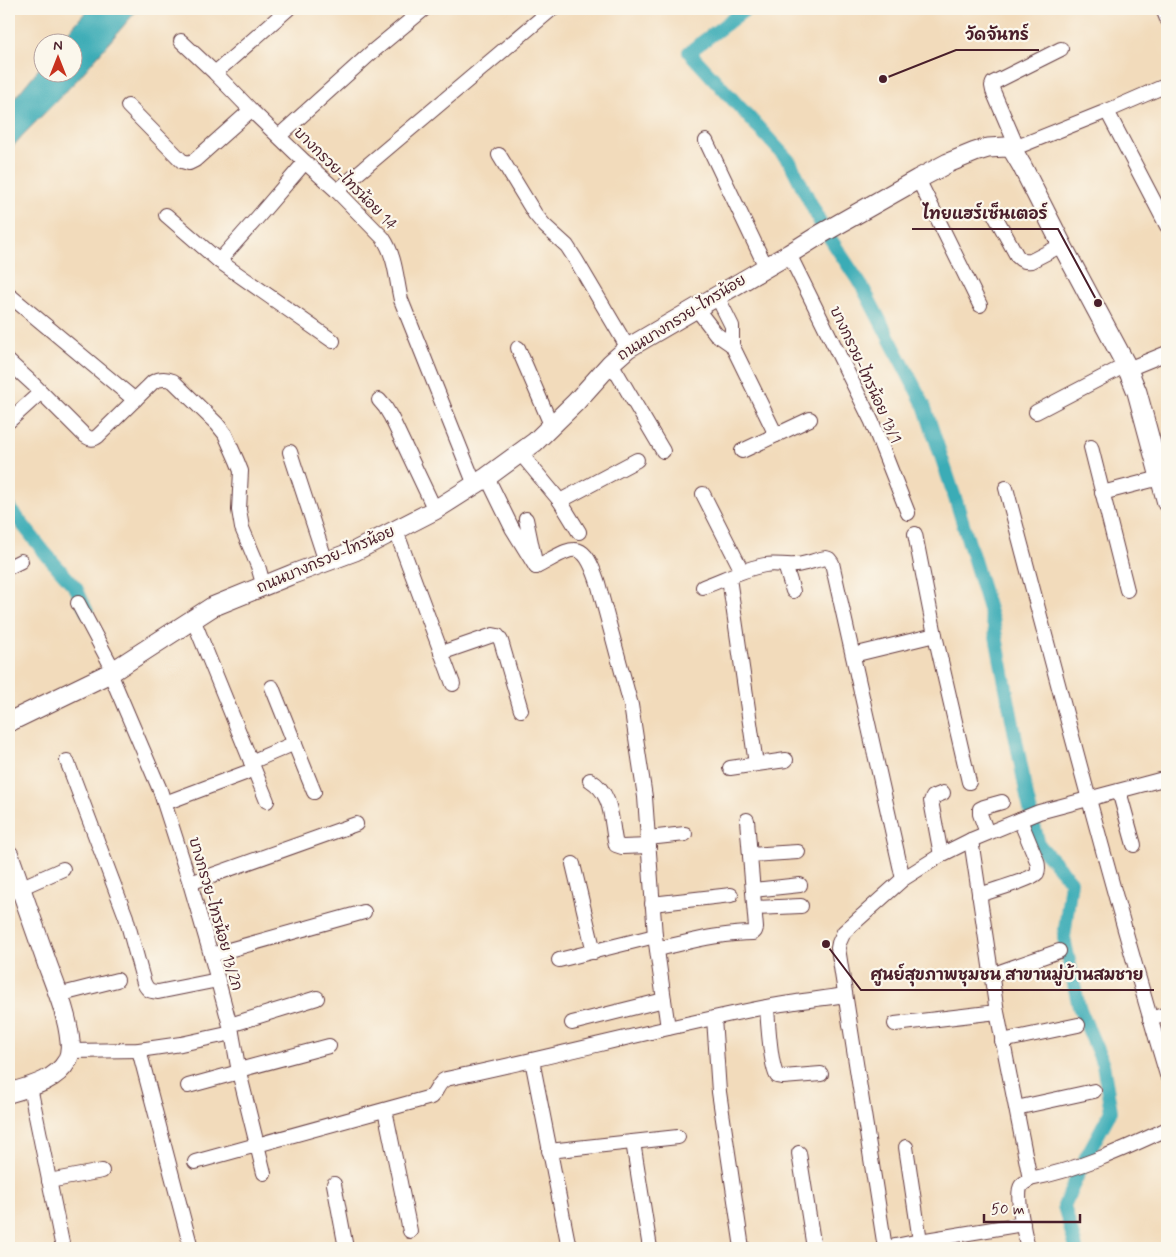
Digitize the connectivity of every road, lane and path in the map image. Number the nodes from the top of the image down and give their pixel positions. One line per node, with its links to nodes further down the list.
1 (288, 9): 8 (street)
2 (424, 9): 13 (street)
3 (552, 9): 19 (street)
4 (1162, 9): 5 (street)
5 (1167, 19)
6 (181, 41): 8 (street, บางกรวย-ไทรน้อย 14)
7 (1061, 48): 15 (street)
8 (215, 72): 11 (street, บางกรวย-ไทรน้อย 14)
9 (1167, 85): 12 (street)
10 (128, 106): 11 (street)
11 (251, 110): 13 (street, บางกรวย-ไทรน้อย 14)
12 (1107, 111): 15 (street); 22 (street)
13 (279, 136): 17 (street, บางกรวย-ไทรน้อย 14)
14 (706, 141): 26 (street)
15 (1014, 148): 18 (main road, ถนนบางกรวย-ไทรน้อย); 23 (main road)
16 (499, 155): 34 (street)
17 (305, 162): 19 (street, บางกรวย-ไทรน้อย 14); 25 (street)
18 (918, 179): 24 (main road, ถนนบางกรวย-ไทรน้อย); 29 (street)
19 (337, 191): 53 (street, บางกรวย-ไทรน้อย 14)
20 (994, 214): 23 (street)
21 (166, 215): 25 (street)
22 (1167, 226)
23 (1062, 245): 38 (main road)
24 (789, 254): 26 (main road, ถนนบางกรวย-ไทรน้อย); 60 (street, บางกรวย-ไทรน้อย 13/1)
25 (219, 261): 31 (street)
26 (766, 267): 28 (main road, ถนนบางกรวย-ไทรน้อย)
27 (9, 296): 40 (street)
28 (717, 296): 30 (main road, ถนนบางกรวย-ไทรน้อย); 32 (street)
29 (980, 305)
30 (696, 308): 32 (street); 34 (main road, ถนนบางกรวย-ไทรน้อย)
31 (333, 341)
32 (732, 345): 46 (street)
33 (518, 348): 45 (street)
34 (628, 348): 37 (main road, ถนนบางกรวย-ไทรน้อย)
35 (1167, 353): 38 (street)
36 (9, 362): 39 (street)
37 (611, 363): 45 (main road, ถนนบางกรวย-ไทรน้อย); 48 (street)
38 (1127, 367): 42 (street); 55 (main road)
39 (42, 392): 40 (street); 44 (street)
40 (135, 400): 70 (street)
41 (379, 400): 59 (street)
42 (1036, 412)
43 (810, 419): 46 (street)
44 (9, 421)
45 (552, 427): 51 (main road, ถนนบางกรวย-ไทรน้อย)
46 (776, 435): 49 (street)
47 (1091, 447): 56 (street)
48 (663, 451)
49 (742, 451)
50 (290, 452): 65 (street)
51 (520, 454): 53 (main road, ถนนบางกรวย-ไทรน้อย); 58 (street)
52 (637, 460): 58 (street)
53 (481, 481): 59 (main road, ถนนบางกรวย-ไทรน้อย); 67 (street, บางกรวย-ไทรน้อย 14)
54 (1006, 488): 96 (street)
55 (1164, 488): 56 (street)
56 (1102, 493): 72 (street)
57 (703, 494): 68 (street)
58 (560, 501): 63 (street)
59 (435, 510): 62 (main road, ถนนบางกรวย-ไทรน้อย)
60 (908, 513)
61 (526, 519): 67 (street)
62 (396, 531): 65 (main road, ถนนบางกรวย-ไทรน้อย); 77 (street)
63 (578, 532)
64 (915, 534): 76 (street)
65 (326, 562): 70 (main road, ถนนบางกรวย-ไทรน้อย)
66 (785, 565): 68 (street); 73 (street); 78 (street)
67 (536, 567): 106 (street)
68 (742, 571): 69 (street)
69 (729, 578): 71 (street); 87 (street)
70 (264, 587): 75 (main road, ถนนบางกรวย-ไทรน้อย)
71 (703, 587)
72 (1127, 590)
73 (793, 591)
74 (78, 603): 79 (street, บางกรวย-ไทรน้อย 13/2ก)
75 (193, 619): 79 (main road, ถนนบางกรวย-ไทรน้อย); 88 (street)
76 (935, 635): 78 (street); 92 (street)
77 (441, 653): 80 (street); 82 (street)
78 (853, 655): 114 (street)
79 (112, 672): 83 (main road, ถนนบางกรวย-ไทรน้อย); 99 (street, บางกรวย-ไทรน้อย 13/2ก)
80 (453, 684)
81 (272, 687): 84 (street)
82 (520, 710)
83 (9, 722)
84 (295, 743): 88 (street); 94 (street)
85 (786, 760): 87 (street)
86 (66, 761): 132 (street)
87 (756, 764): 89 (street)
88 (248, 768): 97 (street); 99 (street)
89 (730, 768)
90 (1167, 778): 93 (street)
91 (590, 780): 106 (street)
92 (969, 782)
93 (1119, 791): 96 (street); 107 (street)
94 (314, 792)
95 (943, 793): 111 (street)
96 (1088, 798): 100 (street); 141 (street)
97 (267, 801)
98 (1002, 802): 103 (street)
99 (164, 803): 115 (street, บางกรวย-ไทรน้อย 13/2ก)
100 (1023, 819): 103 (street); 120 (street)
101 (747, 820): 110 (street)
102 (356, 824): 115 (street)
103 (986, 833): 105 (street)
104 (685, 834): 106 (street)
105 (971, 840): 111 (street); 120 (street)
106 (649, 842): 121 (street)
107 (1134, 845)
108 (798, 852): 110 (street)
109 (9, 855): 117 (main road)
110 (750, 855): 118 (street)
111 (940, 855): 114 (street)
112 (573, 864): 127 (street)
113 (63, 869): 117 (street)
114 (904, 879): 134 (street)
115 (190, 883): 128 (street, บางกรวย-ไทรน้อย 13/2ก)
116 (800, 886): 118 (street)
117 (20, 888): 133 (main road)
118 (753, 890): 123 (street)
119 (731, 895): 121 (street)
120 (979, 895): 130 (street)
121 (652, 904): 125 (street)
122 (801, 906): 123 (street)
123 (755, 908): 125 (street)
124 (364, 912): 128 (street)
125 (656, 943): 127 (street); 136 (street)
126 (1059, 951): 130 (street)
127 (594, 952): 129 (street)
128 (211, 955): 132 (street, บางกรวย-ไทรน้อย 13/2ก)
129 (560, 960)
130 (991, 975): 138 (street)
131 (117, 980): 133 (street)
132 (218, 980): 146 (street, บางกรวย-ไทรน้อย 13/2ก)
133 (58, 995): 150 (main road)
134 (845, 995): 137 (street); 176 (street)
135 (317, 998): 146 (street)
136 (664, 1000): 142 (street); 145 (street)
137 (767, 1007): 140 (street); 153 (street)
138 (997, 1012): 143 (street); 147 (street)
139 (1167, 1014): 141 (street)
140 (714, 1018): 145 (street); 183 (street)
141 (1150, 1019): 154 (street)
142 (572, 1023)
143 (895, 1024)
144 (1078, 1025): 147 (street)
145 (668, 1028): 151 (street)
146 (231, 1029): 149 (street); 152 (street, บางกรวย-ไทรน้อย 13/2ก)
147 (1002, 1041): 159 (street)
148 (329, 1046): 152 (street)
149 (140, 1050): 150 (street); 179 (street)
150 (70, 1051): 156 (main road)
151 (532, 1060): 160 (street); 166 (street)
152 (239, 1071): 155 (street); 164 (street, บางกรวย-ไทรน้อย 13/2ก)
153 (821, 1074)
154 (1167, 1075)
155 (188, 1086)
156 (30, 1087): 158 (main road); 172 (street)
157 (1094, 1091): 159 (street)
158 (9, 1093)
159 (1016, 1108): 171 (street)
160 (385, 1110): 164 (street); 175 (street)
161 (1167, 1129): 171 (street)
162 (678, 1137): 163 (street)
163 (633, 1142): 166 (street); 182 (street)
164 (257, 1144): 168 (street); 170 (street, บางกรวย-ไทรน้อย 13/2ก)
165 (906, 1147): 176 (street)
166 (549, 1151): 181 (street)
167 (799, 1153): 184 (street)
168 (195, 1162)
169 (102, 1171): 172 (street)
170 (264, 1173)
171 (1030, 1179): 174 (street)
172 (49, 1182): 178 (street)
173 (334, 1184): 180 (street)
174 (1023, 1224): 177 (street); 185 (street)
175 (410, 1231)
176 (920, 1241): 177 (street)
177 (958, 1242)
178 (63, 1248)
179 (191, 1248)
180 (346, 1248)
181 (569, 1248)
182 (650, 1248)
183 (742, 1248)
184 (814, 1248)
185 (1028, 1248)

